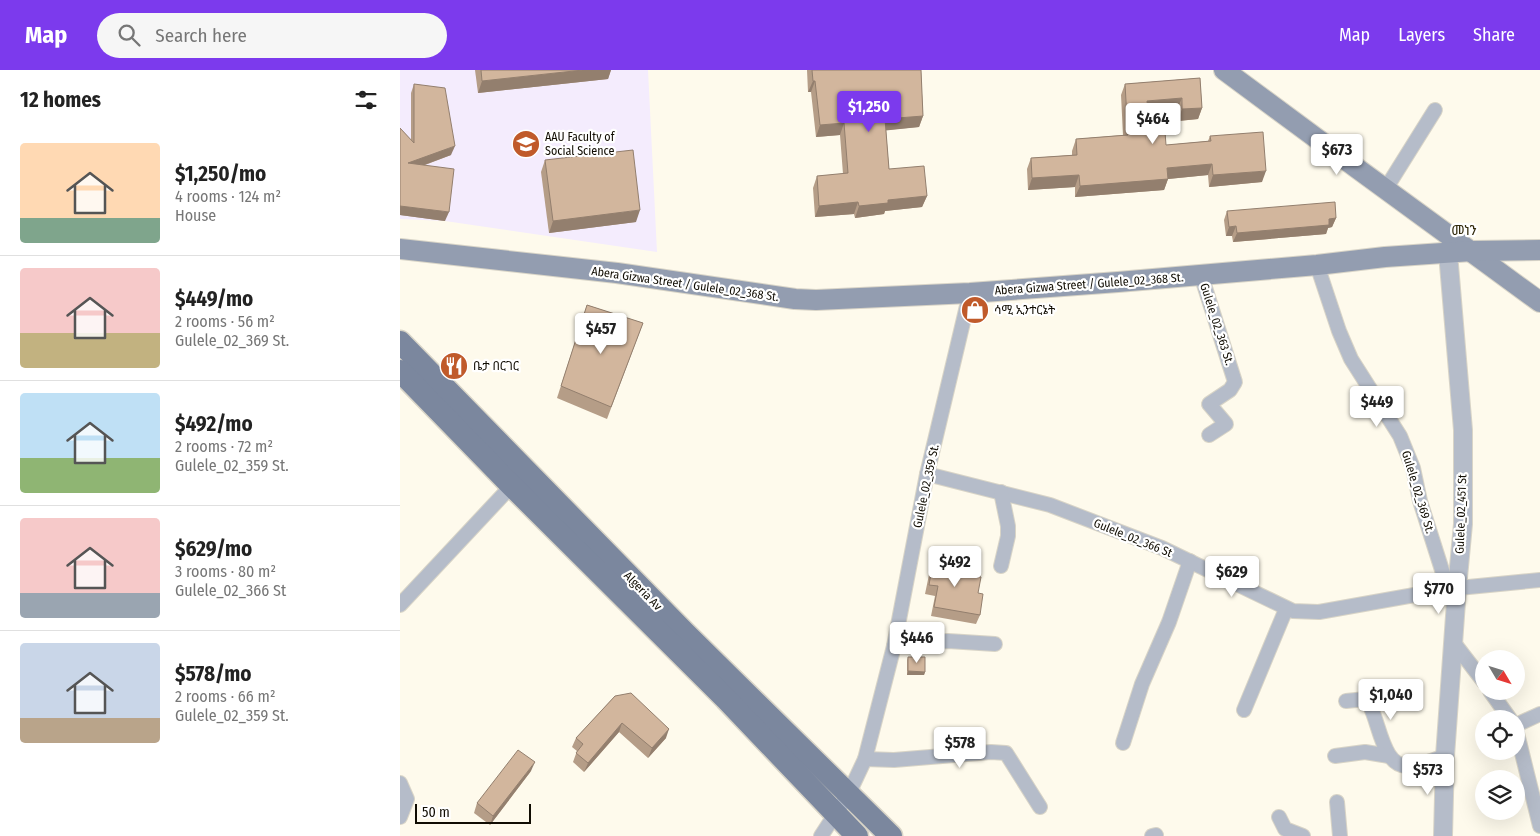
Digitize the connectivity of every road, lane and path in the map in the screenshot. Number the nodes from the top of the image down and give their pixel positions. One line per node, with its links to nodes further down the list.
1 (1224, 70): 3 (main road)
2 (1435, 110): 3 (street)
3 (1385, 190): 6 (main road)
4 (400, 249): 10 (main road, Abera Gizwa Street / Gulele_02_368 St.)
5 (1540, 250): 6 (main road, Abera Gizwa Street / Gulele_02_368 St.)
6 (1472, 251): 7 (main road, Abera Gizwa Street / Gulele_02_368 St.); 11 (main road)
7 (1448, 253): 8 (main road, Abera Gizwa Street / Gulele_02_368 St.); 21 (street, Gulele_02_451 St)
8 (1317, 265): 9 (main road, Abera Gizwa Street / Gulele_02_368 St.); 21 (street, Gulele_02_369 St.)
9 (1201, 275): 10 (main road, Abera Gizwa Street / Gulele_02_368 St.); 14 (street, Gulele_02_363 St.)
10 (970, 293): 15 (street, Gulele_02_359 St.)
11 (1540, 302)
12 (400, 342): 16 (main road, Algeria Av)
13 (400, 371): 16 (main road, Algeria Av)
14 (1209, 435)
15 (927, 474): 17 (street, Gulele_02_366 St); 26 (street, Gulele_02_359 St.)
16 (518, 478): 22 (street); 39 (main road, Algeria Av); 42 (main road, Algeria Av)
17 (1001, 492): 18 (street, Gulele_02_366 St); 19 (street)
18 (1190, 561): 23 (street, Gulele_02_366 St); 32 (street)
19 (1001, 566)
20 (1540, 580): 21 (street, Gulele_02_366 St)
21 (1453, 588): 23 (street, Gulele_02_366 St); 24 (street, Gulele_02_451 St)
22 (400, 605)
23 (1286, 610): 29 (street)
24 (1454, 643): 27 (street); 35 (street, Gulele_02_451 St)
25 (995, 644): 26 (street)
26 (894, 646): 36 (street, Gulele_02_359 St.)
27 (1475, 670)
28 (1346, 701): 34 (street)
29 (1244, 710)
30 (1540, 714): 31 (street)
31 (1525, 722)
32 (1123, 743)
33 (1334, 756): 34 (street)
34 (1389, 756): 35 (street)
35 (1445, 756): 51 (street, Gulele_02_451 St)
36 (865, 759): 39 (street, Gulele_02_359 St.); 41 (street)
37 (1524, 760): 45 (street)
38 (400, 783): 43 (street)
39 (849, 793): 42 (street, Gulele_02_359 St.); 48 (main road, Algeria Av)
40 (1337, 802): 50 (street)
41 (1040, 807)
42 (835, 814): 46 (street, Gulele_02_359 St.); 47 (main road, Algeria Av)
43 (400, 817)
44 (1279, 817): 49 (street)
45 (1540, 826)
46 (821, 836)
47 (857, 836)
48 (891, 836)
49 (1303, 836)
50 (1340, 836)
51 (1443, 836)

